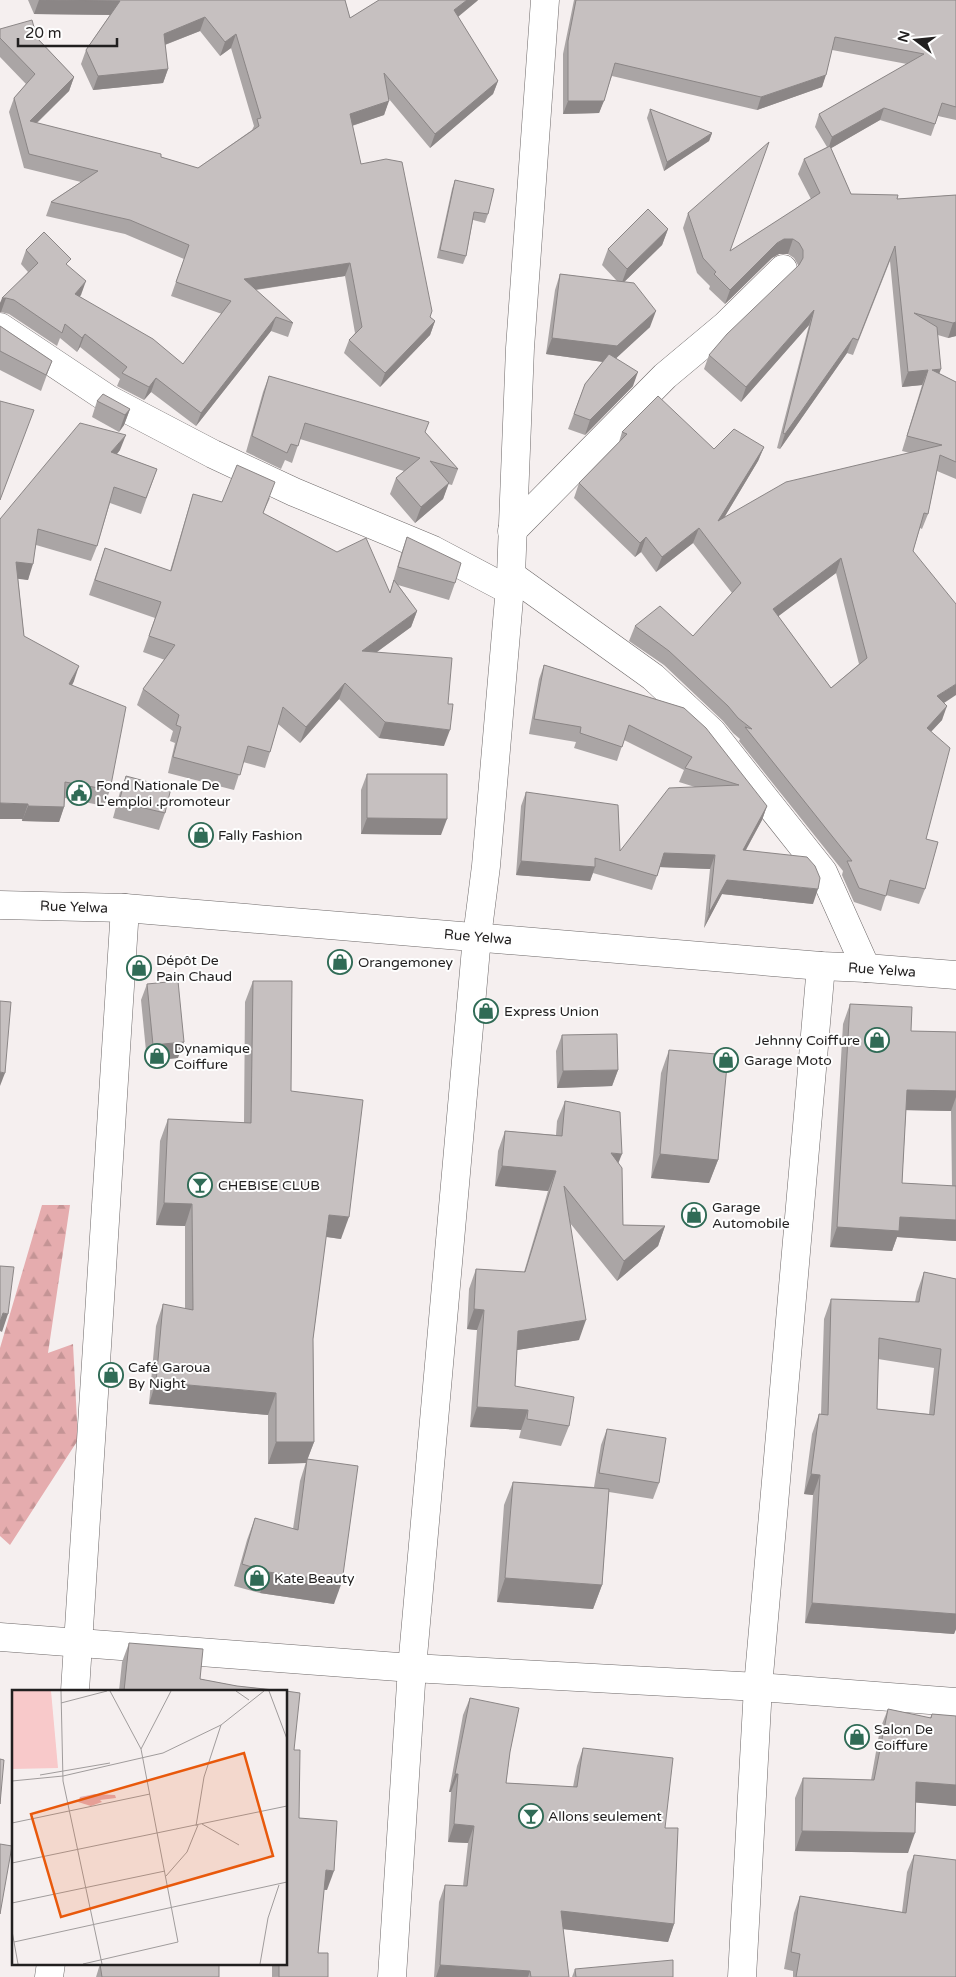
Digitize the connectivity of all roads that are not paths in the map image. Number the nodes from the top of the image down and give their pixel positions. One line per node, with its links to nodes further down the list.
1 (545, 0): 4 (street)
2 (783, 269): 4 (street)
3 (0, 327): 5 (street)
4 (512, 531): 5 (street)
5 (510, 583): 8 (street); 10 (street)
6 (0, 904): 7 (street, Rue Yelwa)
7 (125, 908): 8 (street, Rue Yelwa); 13 (street)
8 (477, 937): 9 (street, Rue Yelwa); 14 (street)
9 (821, 966): 10 (street, Rue Yelwa); 15 (street)
10 (866, 968): 11 (street, Rue Yelwa)
11 (956, 975)
12 (0, 1637): 13 (street)
13 (79, 1643): 14 (street); 16 (street)
14 (412, 1668): 15 (street); 20 (street)
15 (758, 1687): 17 (street); 21 (street)
16 (75, 1690)
17 (956, 1702)
18 (51, 1964): 19 (street)
19 (49, 1977)
20 (392, 1977)
21 (742, 1977)

